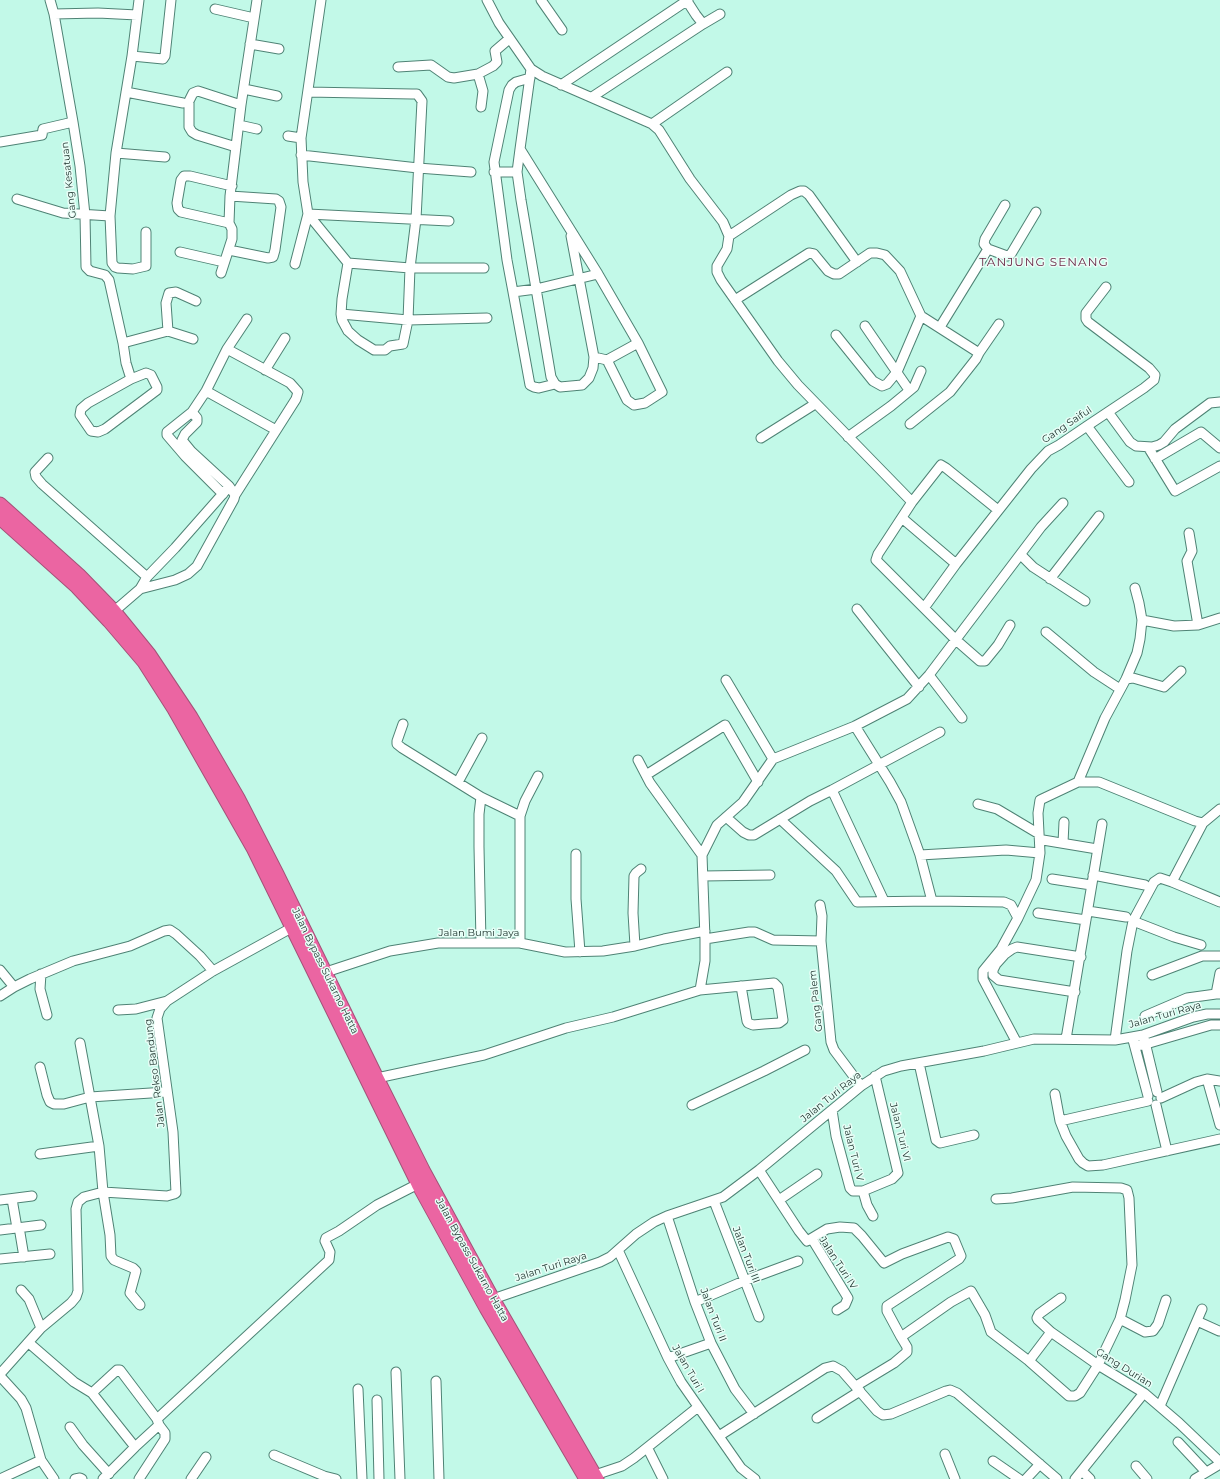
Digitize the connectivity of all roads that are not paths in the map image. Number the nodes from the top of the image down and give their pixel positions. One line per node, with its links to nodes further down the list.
1 (50, 0): 10 (street, Gang Kesatuan)
2 (139, 0): 12 (street)
3 (171, 0): 19 (street)
4 (257, 0): 13 (street)
5 (321, 0): 27 (street)
6 (487, 0): 16 (street)
7 (541, 0): 15 (street)
8 (688, 0): 14 (street); 24 (street)
9 (215, 9): 13 (street)
10 (54, 14): 12 (street); 33 (street, Gang Kesatuan)
11 (720, 14): 14 (street)
12 (137, 15): 19 (street)
13 (254, 18): 17 (street)
14 (703, 24): 29 (street)
15 (562, 30)
16 (510, 38): 22 (street); 23 (street)
17 (250, 44): 18 (street); 25 (street)
18 (279, 49)
19 (132, 56): 26 (street)
20 (398, 67): 22 (street)
21 (727, 72): 34 (street)
22 (478, 74): 32 (street)
23 (530, 74): 24 (street); 41 (street); 47 (street)
24 (561, 85): 29 (street)
25 (244, 89): 28 (street); 31 (street)
26 (126, 92): 30 (street); 42 (street)
27 (308, 92): 38 (street); 45 (street)
28 (277, 96)
29 (592, 97): 34 (street)
30 (183, 103)
31 (241, 105): 35 (street); 40 (street)
32 (481, 107)
33 (73, 122): 39 (street); 55 (street, Gang Kesatuan)
34 (652, 124): 62 (street)
35 (239, 125): 36 (street); 40 (street)
36 (257, 129)
37 (288, 136): 38 (street)
38 (301, 138): 43 (street)
39 (0, 142)
40 (236, 147): 49 (street)
41 (520, 149): 48 (street); 60 (street)
42 (116, 153): 44 (street); 56 (street)
43 (301, 155): 45 (street); 54 (street)
44 (165, 157)
45 (418, 168): 46 (street); 57 (street)
46 (471, 172)
47 (494, 172): 48 (street); 77 (street)
48 (517, 172): 76 (street)
49 (232, 186): 50 (street); 59 (street)
50 (230, 196): 59 (street); 64 (street)
51 (17, 199): 55 (street)
52 (1005, 205): 63 (street)
53 (1036, 212): 63 (street)
54 (309, 214): 57 (street); 68 (street); 69 (street)
55 (85, 215): 56 (street); 92 (street, Gang Kesatuan)
56 (110, 216): 61 (street)
57 (416, 219): 58 (street); 70 (street)
58 (449, 221)
59 (229, 223): 64 (street)
60 (570, 231): 73 (street); 74 (street)
61 (146, 232)
62 (729, 236): 67 (street); 78 (street)
63 (988, 249): 87 (street)
64 (229, 250): 66 (street)
65 (180, 252): 66 (street)
66 (224, 262): 72 (street)
67 (856, 262): 78 (street); 81 (street)
68 (348, 263): 70 (street); 80 (street)
69 (295, 264)
70 (410, 268): 71 (street); 84 (street)
71 (484, 268)
72 (221, 273)
73 (598, 274): 74 (street); 93 (street)
74 (579, 279): 76 (street); 96 (street)
75 (1106, 287): 108 (street, Gang Saiful)
76 (536, 289): 77 (street); 102 (street)
77 (513, 292): 102 (street)
78 (735, 300): 106 (street)
79 (196, 301): 88 (street)
80 (341, 314): 84 (street); 84 (street)
81 (921, 316): 87 (street); 100 (street)
82 (487, 318): 84 (street)
83 (247, 319): 94 (street)
84 (408, 320)
85 (999, 324): 95 (street)
86 (865, 326): 100 (street)
87 (940, 327): 95 (street)
88 (168, 331): 91 (street); 92 (street)
89 (836, 335): 100 (street)
90 (285, 338): 98 (street)
91 (193, 339)
92 (124, 343): 101 (street)
93 (638, 343): 97 (street); 97 (street)
94 (228, 349): 98 (street); 104 (street)
95 (979, 353): 109 (street)
96 (594, 357): 97 (street); 102 (street)
97 (607, 360)
98 (265, 370): 111 (street)
99 (921, 371): 103 (street)
100 (897, 372): 103 (street)
101 (131, 379): 101 (street)
102 (555, 384)
103 (909, 390): 112 (street)
104 (206, 391): 107 (street); 111 (street)
105 (1220, 402): 114 (street)
106 (815, 404): 112 (street); 113 (street)
107 (192, 412): 120 (street); 120 (street)
108 (1108, 412): 110 (street, Gang Saiful); 114 (street)
109 (910, 424)
110 (1087, 426): 119 (street); 125 (street, Gang Saiful)
111 (276, 430): 121 (street)
112 (848, 437): 122 (street)
113 (761, 438)
114 (1148, 447): 117 (street)
115 (1220, 448): 117 (street)
116 (48, 458): 132 (street)
117 (1155, 459): 118 (street)
118 (1220, 466)
119 (1129, 482)
120 (226, 490): 121 (street); 132 (street)
121 (235, 495): 135 (street)
122 (912, 502): 125 (street); 128 (street)
123 (1063, 503): 130 (street)
124 (0, 504): 139 (highway, Jalan Bypass Sukarno Hatta)
125 (998, 510): 131 (street, Gang Saiful)
126 (1099, 516): 133 (street)
127 (0, 518): 139 (highway, Jalan Bypass Sukarno Hatta)
128 (902, 518): 131 (street); 137 (street)
129 (1189, 533): 142 (street)
130 (1021, 555): 133 (street); 145 (street)
131 (956, 564): 137 (street, Gang Saiful)
132 (147, 576): 135 (street)
133 (1050, 579): 136 (street)
134 (1134, 588): 141 (street)
135 (140, 589): 139 (street)
136 (1085, 601)
137 (924, 608): 145 (street)
138 (857, 609): 150 (street)
139 (110, 614): 198 (highway, Jalan Bypass Sukarno Hatta); 210 (highway, Jalan Bypass Sukarno Hatta)
140 (1220, 618): 142 (street)
141 (1142, 620): 142 (street); 148 (street)
142 (1198, 624)
143 (1010, 626): 145 (street)
144 (1046, 632): 151 (street)
145 (956, 640): 147 (street)
146 (1181, 671): 148 (street)
147 (929, 675): 150 (street); 152 (street)
148 (1126, 679): 151 (street)
149 (726, 680): 157 (street)
150 (919, 687): 154 (street)
151 (1120, 689): 164 (street)
152 (962, 718)
153 (403, 724): 162 (street)
154 (855, 726): 157 (street); 159 (street)
155 (940, 732): 159 (street)
156 (482, 738): 162 (street)
157 (773, 759): 163 (street)
158 (638, 760): 160 (street)
159 (879, 765): 165 (street); 181 (street)
160 (646, 775): 163 (street); 180 (street)
161 (538, 776): 169 (street)
162 (458, 782): 166 (street)
163 (758, 782): 170 (street)
164 (1078, 782): 173 (street); 175 (street)
165 (832, 790): 171 (street); 190 (street)
166 (481, 797): 169 (street); 201 (street)
167 (978, 804): 175 (street)
168 (1220, 809): 173 (street)
169 (520, 816): 202 (street)
170 (726, 817): 171 (street); 180 (street)
171 (780, 818): 190 (street)
172 (1064, 822): 176 (street)
173 (1203, 823): 187 (street)
174 (1102, 824): 177 (street)
175 (1041, 837): 176 (street); 178 (street)
176 (1063, 843): 177 (street)
177 (1097, 849): 183 (street)
178 (1040, 853): 181 (street); 196 (street)
179 (576, 854): 205 (street)
180 (702, 854): 184 (street)
181 (920, 855): 191 (street)
182 (641, 869): 204 (street)
183 (1093, 875): 188 (street); 189 (street)
184 (704, 876): 185 (street); 199 (street)
185 (770, 876)
186 (1052, 879): 188 (street)
187 (1172, 882): 192 (street); 197 (street)
188 (1091, 885): 195 (street)
189 (1145, 885)
190 (884, 901): 191 (street)
191 (932, 901): 196 (street)
192 (1220, 902)
193 (820, 905): 200 (street, Gang Palem)
194 (1038, 913): 195 (street)
195 (1087, 915): 197 (street); 207 (street)
196 (1018, 918): 231 (street)
197 (1130, 919): 203 (street); 228 (street)
198 (293, 927): 209 (street, Jalan Rekso Bandung); 255 (highway, Jalan Bypass Sukarno Hatta)
199 (705, 935): 200 (street, Jalan Bumi Jaya); 204 (street, Jalan Bumi Jaya); 216 (street)
200 (821, 941): 239 (street, Gang Palem)
201 (481, 942): 202 (street, Jalan Bumi Jaya); 210 (street, Jalan Bumi Jaya)
202 (520, 943): 205 (street, Jalan Bumi Jaya)
203 (1201, 945)
204 (635, 946): 205 (street, Jalan Bumi Jaya)
205 (580, 952)
206 (1220, 956): 213 (street)
207 (1081, 957): 217 (street); 217 (street)
208 (0, 970): 215 (street)
209 (213, 971): 212 (street); 220 (street, Jalan Rekso Bandung)
210 (326, 972): 236 (highway, Jalan Bypass Sukarno Hatta)
211 (1220, 972): 218 (street)
212 (41, 974): 215 (street); 223 (street)
213 (1152, 975)
214 (741, 986): 214 (street); 216 (street)
215 (14, 987): 219 (street)
216 (700, 990): 236 (street)
217 (1075, 992): 226 (street)
218 (1218, 994): 224 (street)
219 (0, 996)
220 (167, 1001): 221 (street); 240 (street, Jalan Rekso Bandung)
221 (118, 1010)
222 (1220, 1014): 227 (street, Jalan Turi Raya)
223 (47, 1015)
224 (1145, 1016)
225 (1220, 1025): 227 (street)
226 (1066, 1039): 228 (street, Jalan Turi Raya); 231 (street, Jalan Turi Raya)
227 (1144, 1039): 229 (street, Jalan Turi Raya); 243 (street)
228 (1115, 1040): 229 (street, Jalan Turi Raya)
229 (1133, 1041): 243 (street)
230 (80, 1043): 242 (street)
231 (1017, 1043): 233 (street, Jalan Turi Raya)
232 (805, 1050): 244 (street)
233 (919, 1063): 235 (street, Jalan Turi Raya); 248 (street)
234 (40, 1067): 242 (street)
235 (875, 1076): 239 (street, Jalan Turi Raya); 256 (street, Jalan Turi VI)
236 (377, 1078): 278 (highway, Jalan Bypass Sukarno Hatta)
237 (1207, 1079): 238 (street); 243 (street); 247 (street)
238 (1220, 1081)
239 (861, 1086): 245 (street, Jalan Turi Raya)
240 (166, 1092): 242 (street); 257 (street, Jalan Rekso Bandung)
241 (1055, 1094): 246 (street)
242 (90, 1097): 250 (street)
243 (1154, 1098): 246 (street); 251 (street)
244 (692, 1105)
245 (832, 1110): 253 (street, Jalan Turi Raya); 256 (street, Jalan Turi V)
246 (1060, 1121): 251 (street)
247 (1220, 1124)
248 (974, 1135)
249 (1220, 1139): 251 (street)
250 (99, 1146): 252 (street); 257 (street)
251 (1167, 1151)
252 (40, 1154)
253 (760, 1170): 261 (street, Jalan Turi IV); 263 (street, Jalan Turi Raya)
254 (817, 1174): 261 (street)
255 (418, 1184): 308 (street); 325 (highway, Jalan Bypass Sukarno Hatta)
256 (863, 1191): 265 (street)
257 (103, 1192): 281 (street); 287 (street)
258 (32, 1196): 259 (street)
259 (12, 1199): 260 (street); 267 (street)
260 (0, 1200)
261 (779, 1200): 269 (street, Jalan Turi IV)
262 (996, 1200): 285 (street)
263 (714, 1201): 264 (street, Jalan Turi Raya); 275 (street, Jalan Turi III)
264 (666, 1216): 270 (street, Jalan Turi Raya); 280 (street, Jalan Turi II)
265 (873, 1216)
266 (41, 1225): 267 (street)
267 (18, 1227): 268 (street); 272 (street)
268 (0, 1230)
269 (812, 1239): 283 (street, Jalan Turi IV); 290 (street)
270 (618, 1250): 278 (street, Jalan Turi Raya); 293 (street, Jalan Turi I)
271 (50, 1254): 272 (street)
272 (24, 1257): 273 (street)
273 (0, 1259)
274 (798, 1261): 275 (street)
275 (744, 1281): 280 (street); 284 (street, Jalan Turi III)
276 (22, 1290): 287 (street)
277 (1061, 1298): 289 (street, Gang Durian)
278 (493, 1299): 325 (highway, Jalan Bypass Sukarno Hatta)
279 (1166, 1300): 285 (street)
280 (695, 1302): 292 (street, Jalan Turi II)
281 (140, 1305)
282 (1202, 1309): 286 (street)
283 (837, 1310)
284 (759, 1317)
285 (1120, 1319): 295 (street)
286 (1197, 1321): 288 (street); 304 (street)
287 (41, 1328): 291 (street)
288 (1219, 1331)
289 (1051, 1332): 294 (street); 295 (street, Gang Durian)
290 (901, 1337): 294 (street); 300 (street)
291 (29, 1343): 297 (street); 301 (street)
292 (711, 1343): 293 (street); 306 (street, Jalan Turi II)
293 (668, 1358): 305 (street, Jalan Turi I)
294 (1029, 1361): 295 (street)
295 (1098, 1365): 302 (street, Gang Durian)
296 (396, 1372): 335 (street)
297 (0, 1375): 317 (street)
298 (436, 1381): 336 (street)
299 (358, 1389): 333 (street)
300 (858, 1389): 306 (street); 307 (street); 320 (street)
301 (92, 1393): 308 (street); 312 (street)
302 (1144, 1393): 304 (street, Gang Durian); 322 (street)
303 (377, 1400): 334 (street)
304 (1160, 1406): 319 (street, Gang Durian)
305 (698, 1407): 310 (street); 313 (street, Jalan Turi I)
306 (754, 1414): 310 (street)
307 (817, 1418)
308 (158, 1422): 312 (street); 330 (street)
309 (70, 1427): 324 (street)
310 (719, 1436): 338 (street)
311 (1178, 1442): 323 (street)
312 (135, 1447): 324 (street)
313 (648, 1448): 325 (street, Jalan Turi I); 337 (street)
314 (945, 1454): 339 (street)
315 (274, 1455): 332 (street)
316 (206, 1457): 331 (street)
317 (41, 1460): 326 (street); 327 (street)
318 (993, 1461): 340 (street)
319 (1220, 1463): 323 (street)
320 (1040, 1464): 341 (street); 342 (street)
321 (1136, 1466): 345 (street)
322 (1082, 1471): 343 (street); 344 (street)
323 (1206, 1472): 346 (street)
324 (106, 1477)
325 (588, 1478)
326 (0, 1479)
327 (54, 1479)
328 (75, 1479): 329 (street)
329 (82, 1479)
330 (140, 1479)
331 (191, 1479)
332 (336, 1479)
333 (362, 1479)
334 (379, 1479)
335 (400, 1479)
336 (439, 1479)
337 (663, 1479)
338 (755, 1479)
339 (955, 1479)
340 (1018, 1479)
341 (1026, 1479)
342 (1057, 1479)
343 (1074, 1479)
344 (1090, 1479)
345 (1147, 1479)
346 (1195, 1479)

